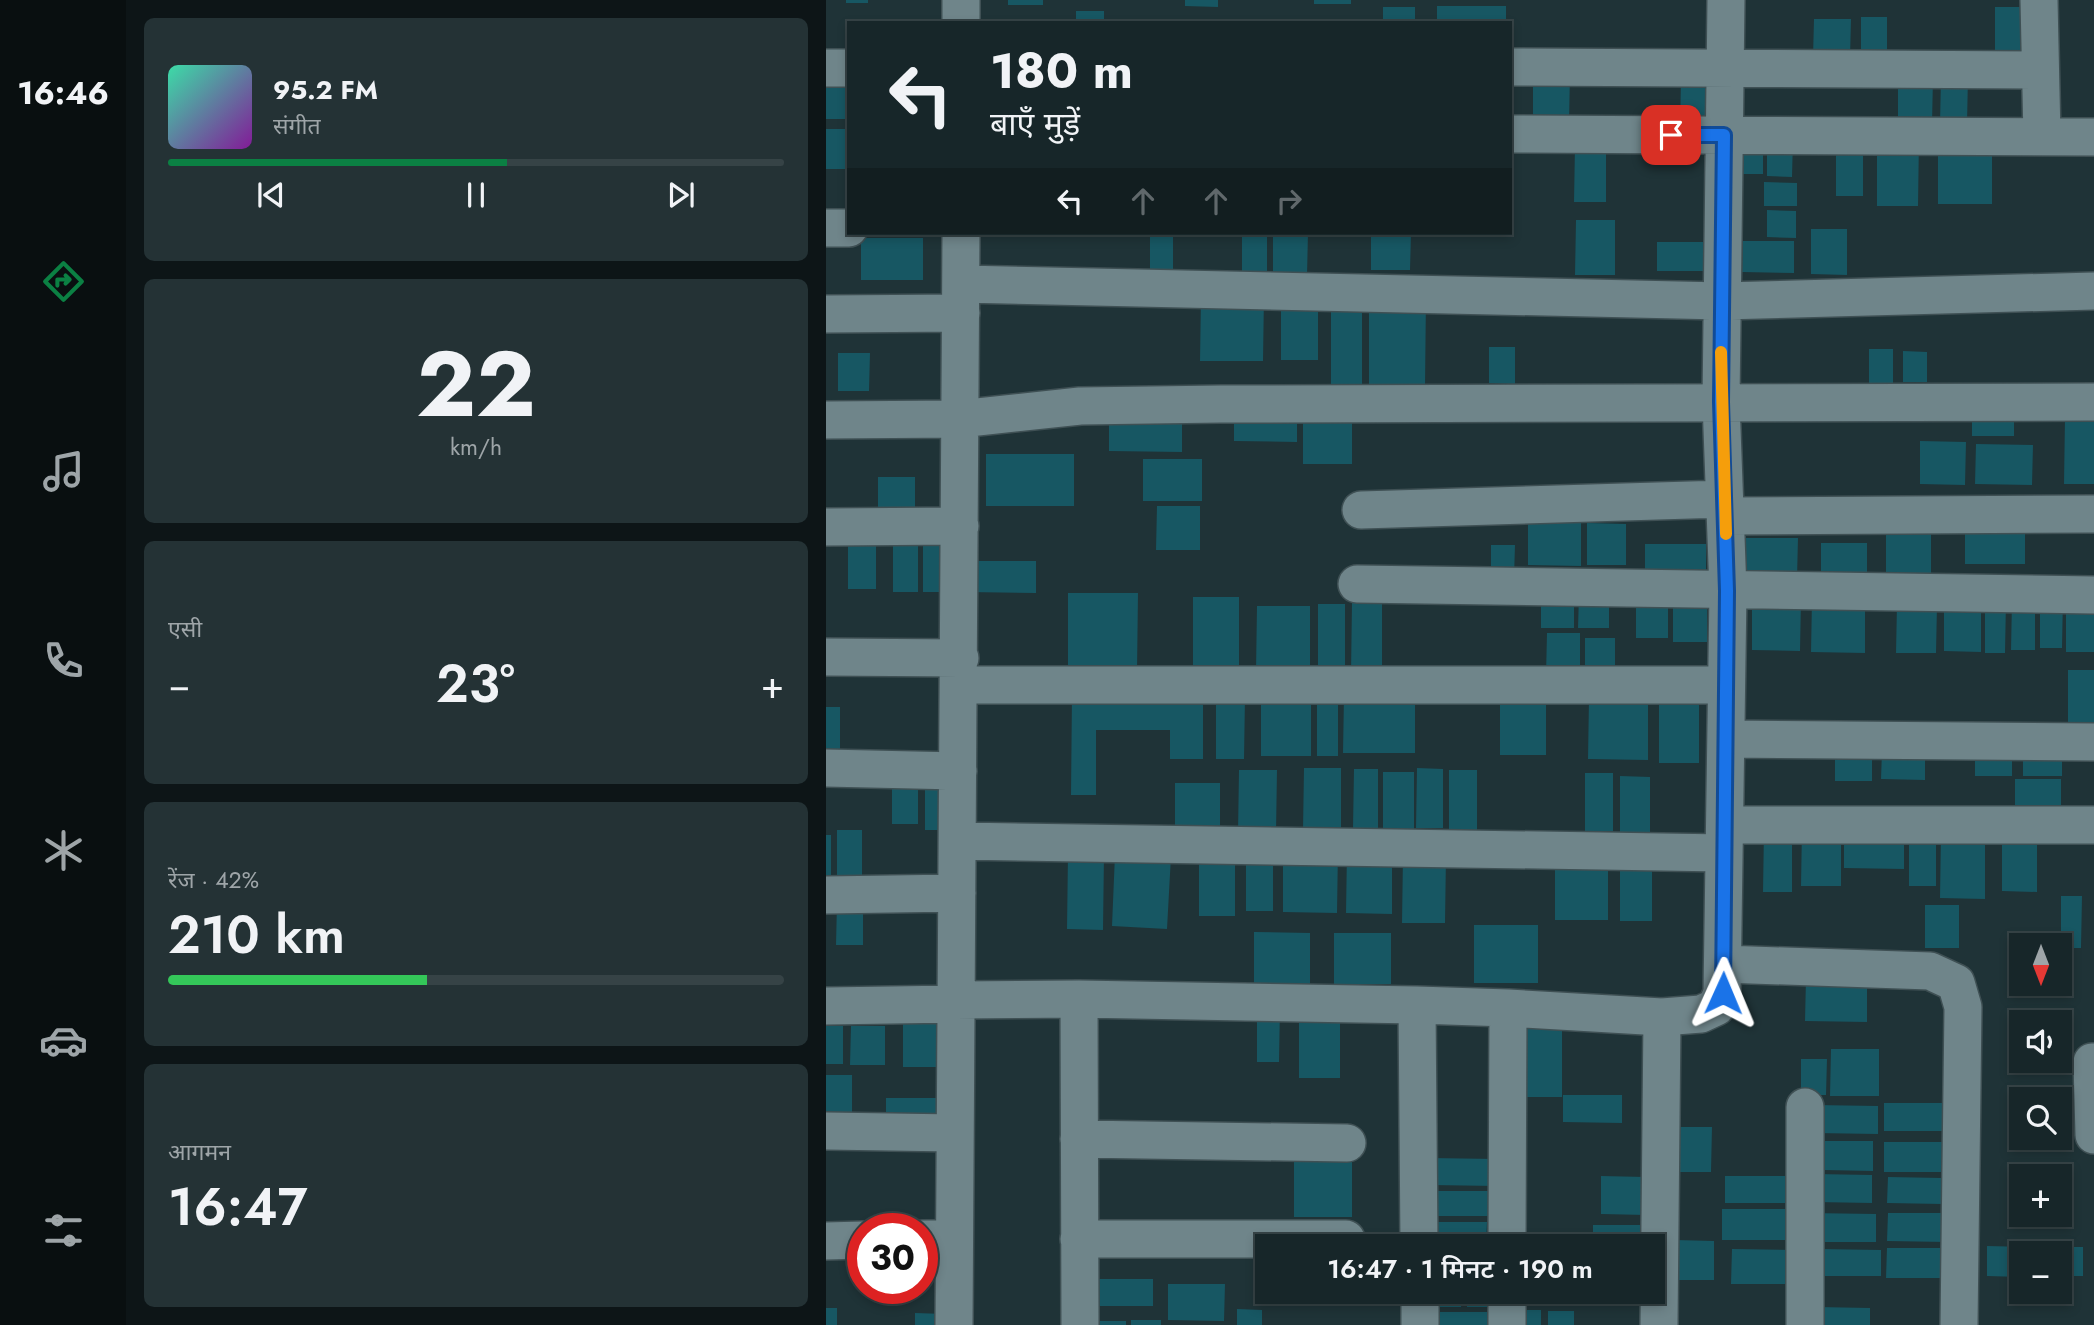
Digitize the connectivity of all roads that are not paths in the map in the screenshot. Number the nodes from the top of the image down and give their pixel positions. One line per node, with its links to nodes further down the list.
1 (961, 0): 4 (street)
2 (1726, 0): 6 (street)
3 (2039, 0): 9 (street)
4 (961, 21)
5 (1512, 67): 6 (street)
6 (1725, 67): 9 (street); 11 (street)
7 (826, 68): 8 (street)
8 (847, 68)
9 (2040, 70): 12 (street)
10 (1512, 134): 11 (street)
11 (1724, 135): 12 (street); 19 (street)
12 (2042, 137): 13 (street)
13 (2094, 137)
14 (826, 228): 15 (street)
15 (847, 228)
16 (961, 235): 18 (street)
17 (2094, 291): 19 (street)
18 (961, 299): 19 (street); 20 (street); 23 (street)
19 (1721, 302): 21 (street)
20 (826, 314)
21 (1721, 402): 22 (street); 23 (street); 25 (street)
22 (2094, 402)
23 (959, 419): 24 (street); 28 (street)
24 (826, 420)
25 (1725, 508): 26 (street); 27 (street); 31 (street)
26 (1361, 510)
27 (2094, 514)
28 (960, 526): 29 (street); 34 (street)
29 (826, 527)
30 (1357, 584): 31 (street)
31 (1727, 591): 32 (street); 35 (street)
32 (2094, 595)
33 (826, 657): 34 (street)
34 (959, 671): 35 (street); 39 (street)
35 (1726, 685): 36 (street)
36 (1726, 739): 37 (street); 41 (street)
37 (2094, 741)
38 (826, 768): 39 (street)
39 (958, 771): 42 (street)
40 (2094, 825): 41 (street)
41 (1725, 839): 42 (street); 45 (street)
42 (958, 841): 43 (street)
43 (957, 893): 44 (street); 47 (street)
44 (826, 895)
45 (1723, 964): 51 (street); 74 (street)
46 (1079, 999): 47 (street); 48 (street); 57 (street)
47 (956, 1002): 49 (street); 55 (street)
48 (1417, 1005): 50 (street); 59 (street)
49 (826, 1006)
50 (1508, 1007): 51 (street); 60 (street)
51 (1662, 1017): 72 (street)
52 (2092, 1062): 56 (street)
53 (1805, 1107): 73 (street)
54 (826, 1131): 55 (street)
55 (955, 1133): 61 (street)
56 (2094, 1135)
57 (1079, 1139): 58 (street); 62 (street)
58 (1348, 1143)
59 (1419, 1234)
60 (1507, 1234)
61 (938, 1239): 68 (street)
62 (1080, 1239): 63 (street); 69 (street)
63 (1255, 1239)
64 (847, 1240): 65 (street)
65 (826, 1241)
66 (1420, 1304): 70 (street)
67 (1507, 1304): 71 (street)
68 (954, 1325)
69 (1080, 1325)
70 (1420, 1325)
71 (1507, 1325)
72 (1659, 1325)
73 (1805, 1325)
74 (1959, 1325)

